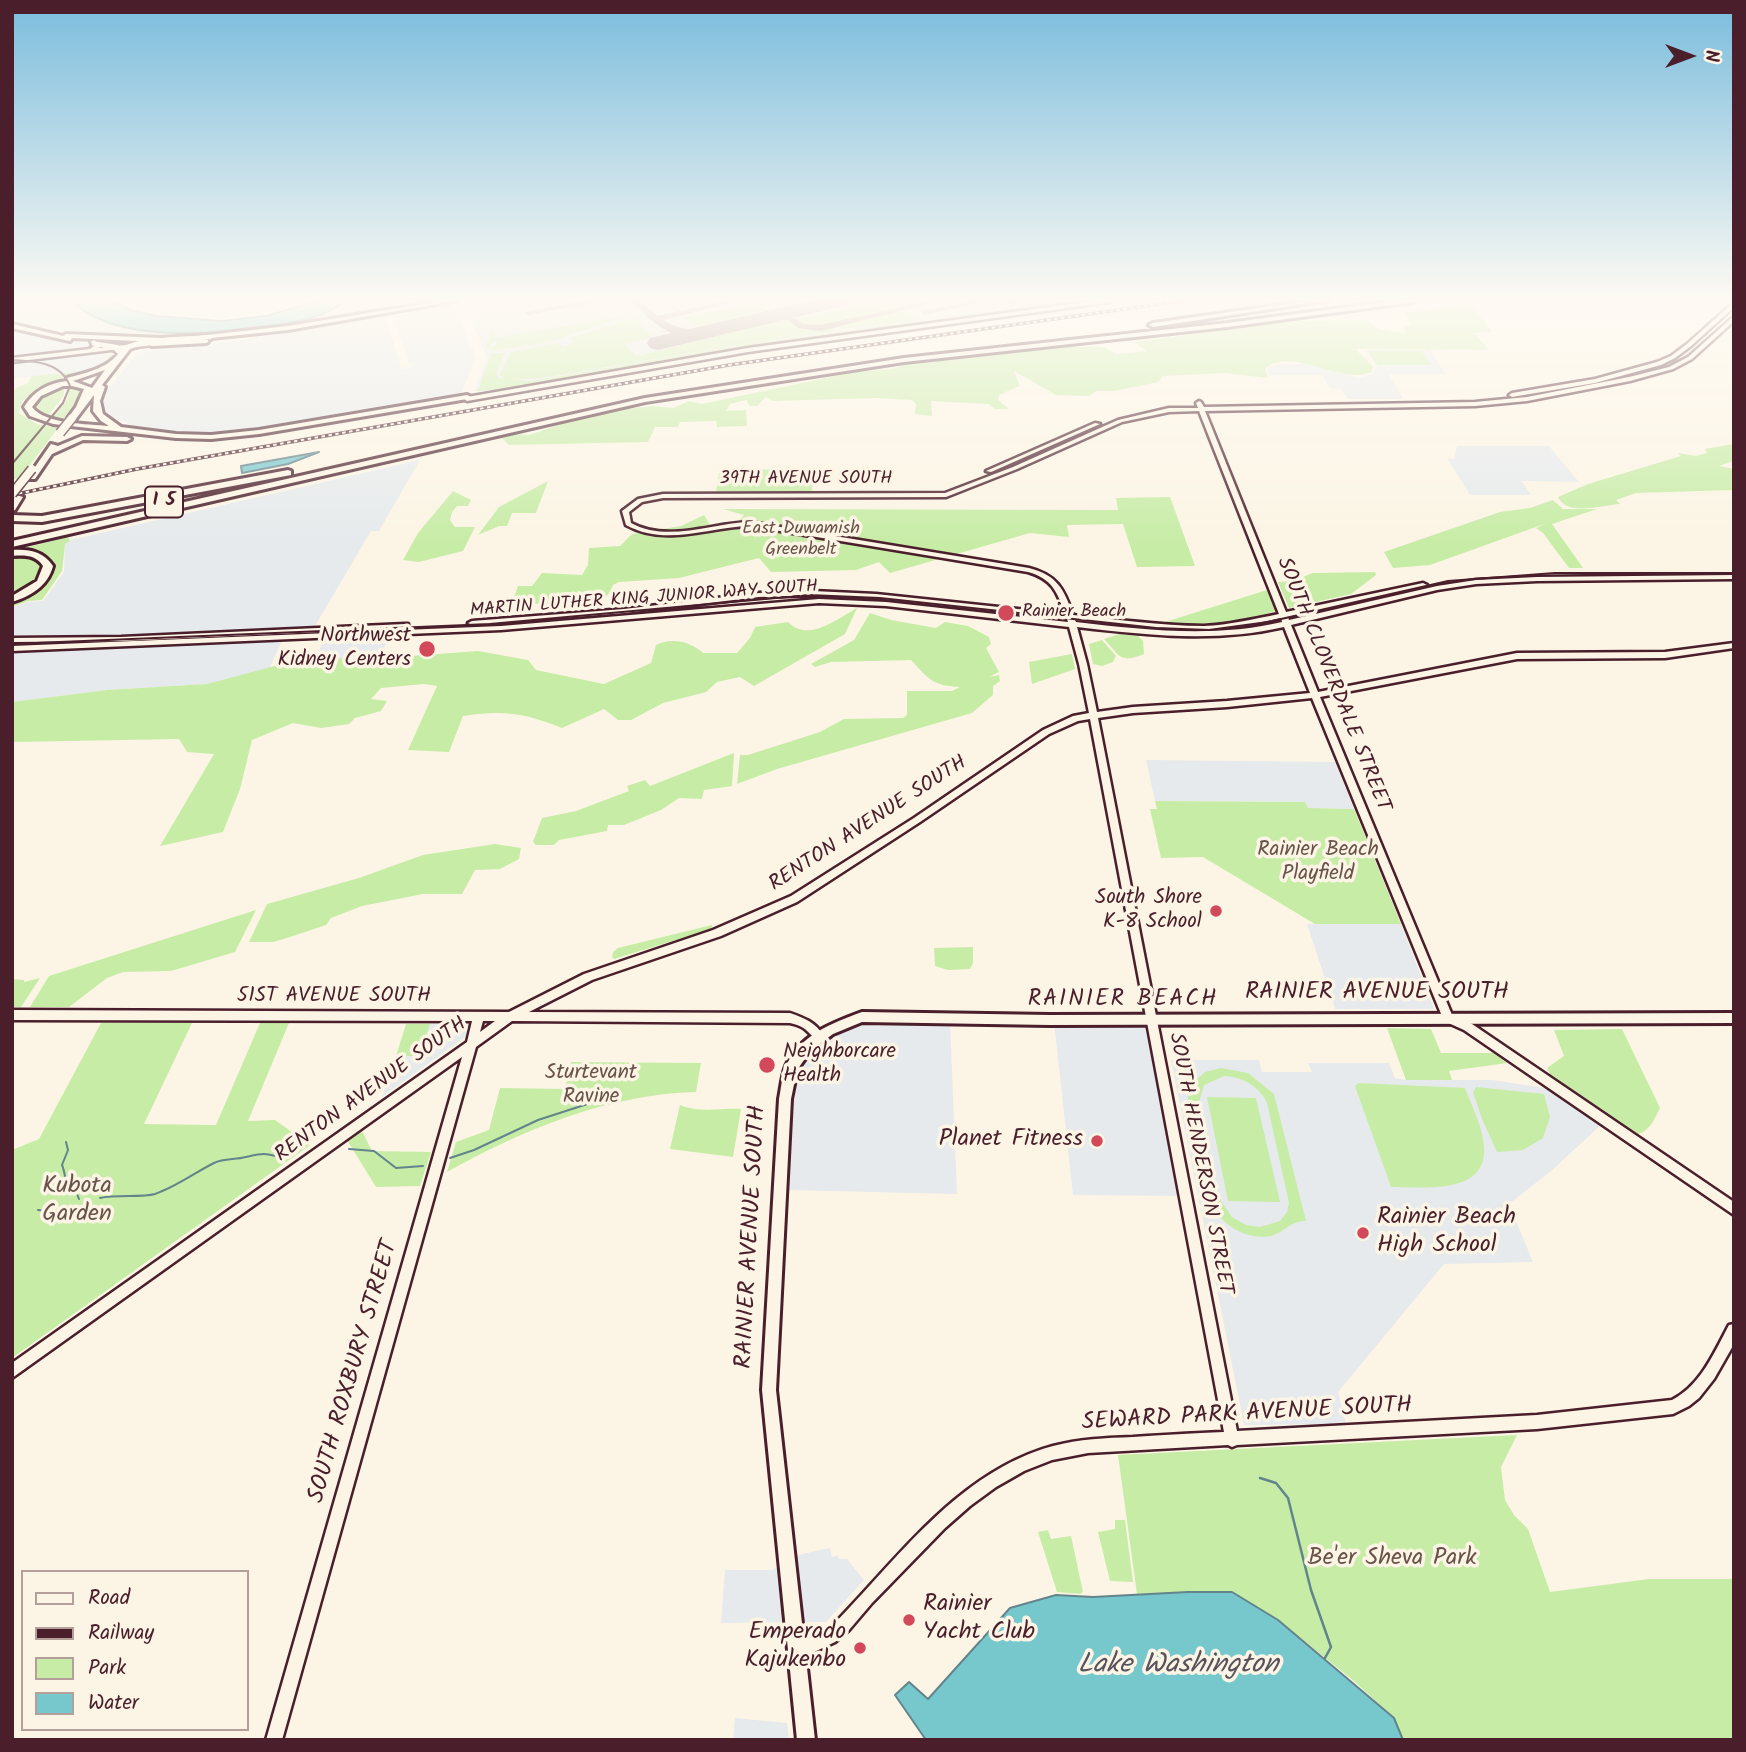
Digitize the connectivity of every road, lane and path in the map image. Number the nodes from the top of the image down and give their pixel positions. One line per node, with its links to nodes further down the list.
1 (66, 382): 15 (highway)
2 (100, 382): 11 (highway)
3 (564, 382): 9 (main road)
4 (721, 382): 17 (highway, I 5)
5 (761, 382): 23 (highway, I 5)
6 (1579, 382): 10 (main road)
7 (1616, 382): 10 (main road)
8 (103, 384): 12 (highway); 14 (highway)
9 (467, 398): 14 (highway); 15 (highway)
10 (1200, 405): 25 (main road, 39TH AVENUE SOUTH); 31 (main road, SOUTH CLOVERDALE STREET)
11 (80, 407): 12 (highway); 14 (highway)
12 (74, 418): 13 (highway, bridge)
13 (62, 433): 16 (highway); 18 (highway)
14 (144, 433)
15 (226, 439): 16 (highway)
16 (51, 452): 18 (highway)
17 (315, 468): 21 (highway); 22 (highway, I 5)
18 (34, 471): 19 (highway, bridge)
19 (14, 500)
20 (12, 520): 21 (highway)
21 (31, 520)
22 (12, 538)
23 (12, 549): 27 (highway)
24 (1734, 571): 31 (main road, MARTIN LUTHER KING JUNIOR WAY SOUTH)
25 (1043, 575): 30 (main road, SOUTH HENDERSON STREET)
26 (1734, 578): 31 (main road, MARTIN LUTHER KING JUNIOR WAY SOUTH)
27 (12, 600)
28 (603, 605): 29 (main road)
29 (573, 615): 30 (main road, MARTIN LUTHER KING JUNIOR WAY SOUTH); 34 (main road, MARTIN LUTHER KING JUNIOR WAY SOUTH)
30 (1068, 615): 31 (main road, MARTIN LUTHER KING JUNIOR WAY SOUTH); 32 (main road, SOUTH HENDERSON STREET)
31 (1285, 620): 33 (main road, MARTIN LUTHER KING JUNIOR WAY SOUTH); 38 (main road, SOUTH CLOVERDALE STREET)
32 (1071, 626): 33 (main road, MARTIN LUTHER KING JUNIOR WAY SOUTH); 35 (main road, SOUTH HENDERSON STREET); 37 (main road, MARTIN LUTHER KING JUNIOR WAY SOUTH)
33 (1093, 628): 35 (main road)
34 (12, 640)
35 (1078, 643): 39 (main road, SOUTH HENDERSON STREET)
36 (1734, 645): 38 (main road, RENTON AVENUE SOUTH)
37 (12, 649)
38 (1315, 695): 39 (main road, RENTON AVENUE SOUTH); 43 (main road, SOUTH CLOVERDALE STREET)
39 (1092, 715): 42 (main road, RENTON AVENUE SOUTH); 45 (main road, SOUTH HENDERSON STREET)
40 (12, 1015): 41 (main road, 51ST AVENUE SOUTH)
41 (479, 1017): 42 (main road, 51ST AVENUE SOUTH); 47 (main road, SOUTH ROXBURY STREET)
42 (510, 1017): 46 (main road, 51ST AVENUE SOUTH); 47 (main road, RENTON AVENUE SOUTH)
43 (1448, 1018): 44 (main road, RAINIER AVENUE SOUTH); 45 (main road, RAINIER AVENUE SOUTH); 50 (main road)
44 (1734, 1018)
45 (1152, 1019): 46 (main road, RAINIER AVENUE SOUTH); 53 (main road, SOUTH HENDERSON STREET)
46 (818, 1035): 54 (main road, RAINIER AVENUE SOUTH)
47 (472, 1044): 48 (main road, RENTON AVENUE SOUTH); 49 (main road, SOUTH ROXBURY STREET)
48 (449, 1060): 49 (main road); 52 (main road, RENTON AVENUE SOUTH)
49 (465, 1067): 56 (main road, SOUTH ROXBURY STREET)
50 (1734, 1209)
51 (1734, 1330): 53 (main road, SEWARD PARK AVENUE SOUTH)
52 (12, 1371)
53 (1232, 1440): 54 (main road, SEWARD PARK AVENUE SOUTH)
54 (796, 1650): 55 (main road, RAINIER AVENUE SOUTH)
55 (805, 1738)
56 (274, 1740)

